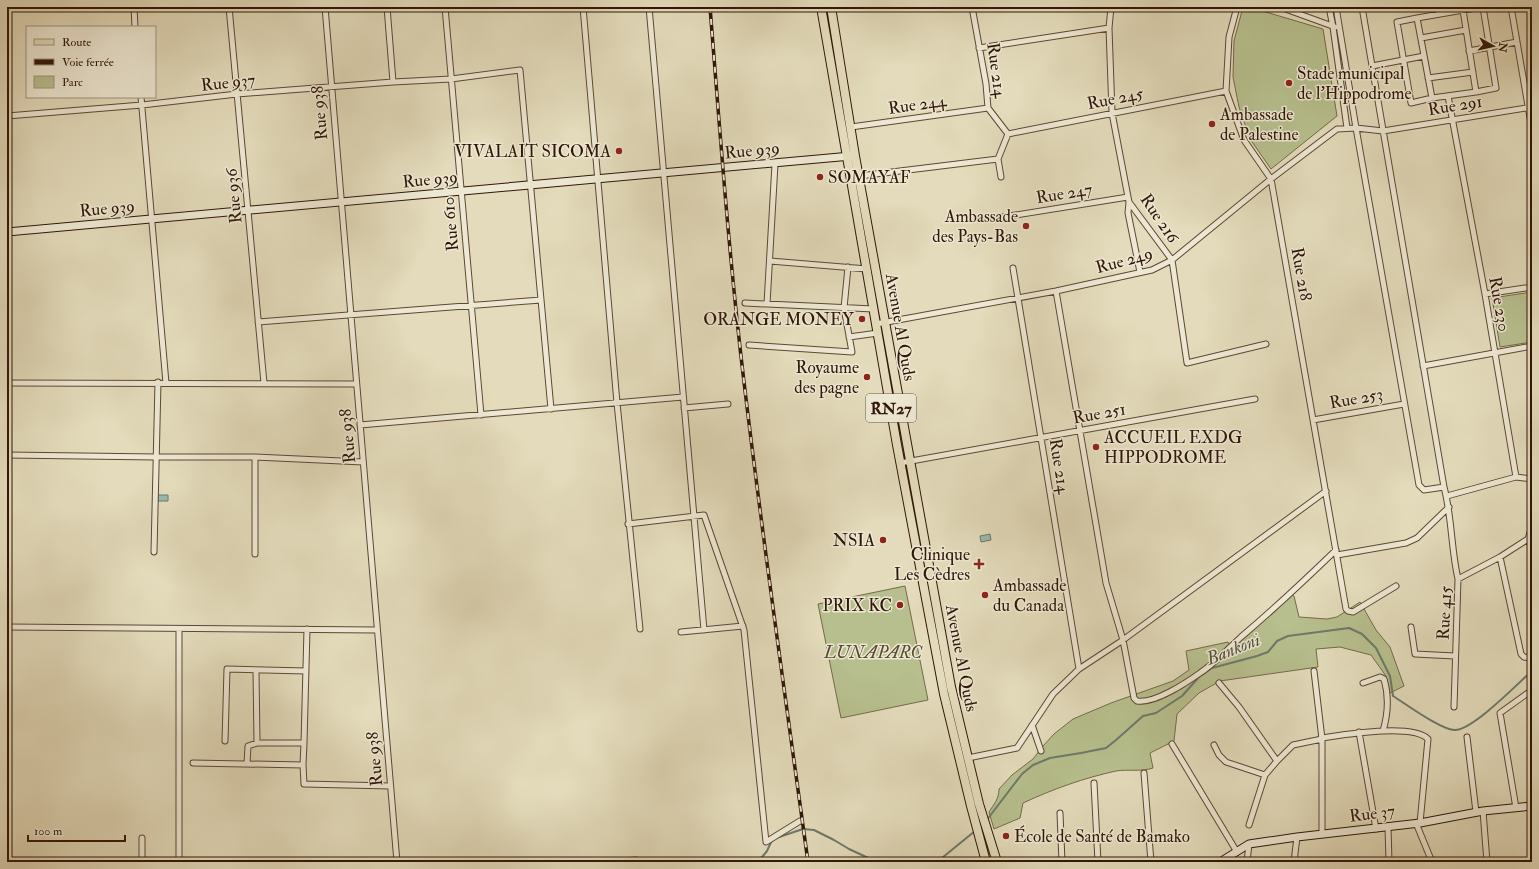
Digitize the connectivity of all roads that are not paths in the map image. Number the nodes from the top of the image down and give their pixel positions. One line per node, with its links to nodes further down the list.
1 (134, 7): 23 (street)
2 (229, 7): 43 (street, Rue 936)
3 (325, 7): 40 (street, Rue 938)
4 (387, 7): 39 (street)
5 (445, 7): 38 (street, Rue 610)
6 (583, 7): 65 (street)
7 (649, 7): 62 (street)
8 (822, 7): 59 (main road, Avenue Al Quds / RN27)
9 (831, 7): 53 (main road, Avenue Al Quds / RN27)
10 (972, 7): 31 (street, Rue 214)
11 (1111, 7): 25 (street, Rue 216)
12 (1238, 7): 41 (street, Rue 218)
13 (1280, 7): 24 (street)
14 (1329, 7): 24 (street)
15 (1336, 7): 26 (street)
16 (1362, 7): 35 (street)
17 (1438, 7): 21 (street)
18 (1482, 7): 20 (street); 30 (street)
19 (1511, 7): 29 (street)
20 (1463, 10): 21 (street); 27 (street)
21 (1439, 14): 22 (street)
22 (1417, 18): 28 (street); 34 (street)
23 (135, 26)
24 (1333, 27): 26 (street); 54 (street)
25 (1109, 28): 31 (street); 50 (street, Rue 216)
26 (1340, 29): 55 (street)
27 (1466, 30): 28 (street); 32 (street)
28 (1421, 38): 33 (street)
29 (1517, 42): 30 (street); 49 (street)
30 (1490, 47): 32 (street); 42 (street)
31 (980, 48): 48 (street, Rue 214)
32 (1469, 51): 36 (street)
33 (1424, 56): 34 (street); 37 (street)
34 (1404, 60): 35 (street); 46 (street)
35 (1372, 66): 57 (street)
36 (1473, 72): 37 (street); 42 (street)
37 (1428, 78): 46 (street)
38 (451, 79): 39 (street, Rue 937); 67 (street, Rue 937); 68 (street, Rue 610)
39 (394, 82): 40 (street, Rue 937)
40 (331, 87): 43 (street, Rue 937); 70 (street, Rue 938)
41 (1226, 91): 50 (street, Rue 245); 66 (street, Rue 218)
42 (1476, 92): 44 (street)
43 (237, 94): 47 (street, Rue 937); 71 (street, Rue 936)
44 (1448, 96): 46 (street); 52 (street, Rue 230)
45 (141, 98): 47 (street)
46 (1432, 98)
47 (142, 105): 51 (street, Rue 937); 73 (street)
48 (988, 108): 53 (street, Rue 244); 58 (street, Rue 214)
49 (1530, 108): 52 (street, Rue 291); 56 (street)
50 (1112, 113): 58 (street, Rue 245); 69 (street, Rue 216)
51 (7, 116)
52 (1452, 120): 57 (street, Rue 291); 83 (street, Rue 230)
53 (851, 127): 59 (main road, Avenue Al Quds / RN27)
54 (1347, 128): 55 (street, Rue 249); 66 (street, Rue 249)
55 (1356, 128): 57 (street, Rue 249); 110 (street)
56 (1532, 129)
57 (1383, 131): 100 (street)
58 (1008, 134): 60 (street)
59 (851, 156): 61 (main road, Rue 939); 63 (main road, Avenue Al Quds / RN27); 79 (main road, Avenue Al Quds / RN27)
60 (998, 159): 63 (street); 64 (street)
61 (775, 164): 62 (main road, Rue 939); 76 (street)
62 (663, 173): 65 (main road, Rue 939); 106 (street)
63 (859, 176): 93 (main road, Avenue Al Quds / RN27)
64 (1001, 177)
65 (598, 179): 67 (main road, Rue 939); 108 (street)
66 (1271, 179): 75 (street, Rue 249); 114 (street, Rue 218)
67 (530, 185): 68 (main road, Rue 939); 85 (street)
68 (461, 191): 70 (main road, Rue 939); 88 (street, Rue 610)
69 (1129, 199): 72 (street, Rue 247); 75 (street, Rue 216); 80 (street)
70 (341, 202): 71 (main road, Rue 939); 91 (street, Rue 938)
71 (248, 211): 73 (main road, Rue 939); 92 (street, Rue 936)
72 (1003, 217)
73 (152, 219): 74 (main road, Rue 939); 102 (street)
74 (7, 232)
75 (1172, 260): 80 (street, Rue 249); 96 (street, Rue 216)
76 (770, 261): 77 (street); 87 (street)
77 (848, 267): 79 (street); 89 (street)
78 (1014, 268): 84 (street, Rue 214)
79 (866, 269): 90 (main road, Avenue Al Quds / RN27)
80 (1140, 272): 82 (street, Rue 249)
81 (1532, 287): 83 (street)
82 (1056, 291): 84 (street, Rue 249); 116 (street)
83 (1485, 294): 99 (street, Rue 230)
84 (1018, 298): 93 (street, Rue 249); 117 (street, Rue 214)
85 (541, 300): 88 (street); 112 (street)
86 (745, 303): 87 (street)
87 (767, 304): 89 (street)
88 (471, 306): 91 (street); 113 (street, Rue 610)
89 (844, 308): 90 (street); 95 (street)
90 (874, 309): 94 (main road, Avenue Al Quds / RN27)
91 (350, 315): 92 (street); 105 (street, Rue 938)
92 (258, 322): 104 (street, Rue 936)
93 (885, 323): 94 (street, Rue 249); 122 (main road, Avenue Al Quds / RN27)
94 (877, 328): 95 (street, Rue 249); 123 (main road, Avenue Al Quds / RN27)
95 (849, 337): 97 (street)
96 (1266, 344)
97 (749, 345)
98 (1532, 346): 99 (street)
99 (1495, 352): 100 (street); 124 (street, Rue 230)
100 (1423, 366): 126 (street)
101 (158, 382): 102 (street); 103 (street); 119 (street)
102 (166, 382): 104 (street)
103 (7, 383)
104 (264, 383): 105 (street)
105 (356, 384): 115 (street, Rue 938)
106 (683, 397): 108 (street); 111 (street)
107 (1255, 399): 116 (street, Rue 251)
108 (617, 403): 112 (street); 131 (street)
109 (728, 404): 111 (street)
110 (1404, 404): 114 (street, Rue 253); 126 (street)
111 (684, 408): 130 (street)
112 (551, 409): 113 (street)
113 (481, 415): 115 (street)
114 (1313, 420): 127 (street, Rue 218)
115 (360, 425): 121 (street, Rue 938)
116 (1080, 431): 117 (street, Rue 251); 150 (street)
117 (1042, 438): 122 (street, Rue 251); 153 (street, Rue 214)
118 (7, 455): 119 (street)
119 (156, 457): 120 (street); 135 (street)
120 (255, 457): 121 (street); 137 (street)
121 (363, 462): 147 (street, Rue 938)
122 (910, 462): 123 (street, Rue 251); 172 (main road, Avenue Al Quds / RN27)
123 (900, 463): 181 (main road, Avenue Al Quds / RN27)
124 (1516, 477): 125 (street); 128 (street)
125 (1532, 479)
126 (1444, 487): 128 (street)
127 (1326, 490): 136 (street, Rue 218); 150 (street)
128 (1447, 496): 129 (street)
129 (1449, 507): 136 (street); 139 (street)
130 (694, 516): 131 (street); 141 (street); 148 (street)
131 (628, 524): 145 (street)
132 (1532, 526): 133 (street)
133 (1528, 539): 134 (street); 138 (street, Rue 415)
134 (1532, 549)
135 (154, 552)
136 (1336, 553): 140 (street, Rue 218); 150 (street)
137 (255, 554)
138 (1500, 558): 139 (street, Rue 415); 151 (street)
139 (1458, 579): 152 (street, Rue 415)
140 (1396, 586)
141 (743, 626): 148 (street); 186 (street)
142 (7, 627): 144 (street)
143 (1411, 627): 152 (street)
144 (179, 628): 146 (street); 198 (street)
145 (640, 629)
146 (307, 630): 147 (street); 156 (street)
147 (377, 630): 180 (street, Rue 938)
148 (704, 630): 149 (street)
149 (681, 632)
150 (1123, 640): 153 (street)
151 (1532, 655)
152 (1455, 656): 160 (street, Rue 415)
153 (1079, 669): 161 (street)
154 (256, 670): 156 (street); 166 (street); 167 (street)
155 (1314, 670): 165 (street)
156 (306, 671): 168 (street)
157 (1219, 683): 173 (street)
158 (1363, 683): 162 (street)
159 (1532, 690): 183 (street)
160 (1454, 707)
161 (1032, 725): 171 (street); 172 (street)
162 (1383, 731): 163 (street); 187 (street)
163 (1359, 732): 165 (street); 190 (street)
164 (1467, 737): 184 (street)
165 (1322, 739): 173 (street); 191 (street)
166 (225, 741)
167 (257, 743): 168 (street); 175 (street)
168 (304, 743): 176 (street)
169 (1172, 744): 195 (street)
170 (1214, 745): 178 (street)
171 (1040, 751)
172 (968, 758): 181 (main road, Avenue Al Quds / RN27)
173 (1276, 761): 178 (street)
174 (193, 762): 175 (street)
175 (247, 764): 176 (street)
176 (303, 765): 180 (street)
177 (1144, 773): 205 (street)
178 (1265, 775): 188 (street)
179 (1094, 783): 204 (street)
180 (390, 786): 199 (street, Rue 938)
181 (975, 805): 201 (main road, Avenue Al Quds / RN27); 202 (main road, Avenue Al Quds / RN27)
182 (1532, 806): 183 (main road, Rue 37)
183 (1516, 808): 184 (main road, Rue 37)
184 (1480, 812): 187 (main road, Rue 37); 211 (street)
185 (1060, 813): 203 (street)
186 (800, 821)
187 (1418, 823): 189 (main road, Rue 37); 210 (street)
188 (1249, 825)
189 (1388, 827): 190 (main road, Rue 37); 209 (street)
190 (1376, 829): 191 (main road, Rue 37)
191 (1322, 834): 192 (main road, Rue 37)
192 (1297, 837): 194 (main road, Rue 37); 208 (street)
193 (142, 838): 197 (street)
194 (1249, 844): 195 (main road, Rue 37); 207 (street)
195 (1237, 852): 206 (main road, Rue 37)
196 (636, 860): 200 (street)
197 (142, 862)
198 (179, 862)
199 (397, 862)
200 (611, 862)
201 (986, 862)
202 (997, 862)
203 (1062, 862)
204 (1098, 862)
205 (1151, 862)
206 (1220, 862)
207 (1247, 862)
208 (1294, 862)
209 (1389, 862)
210 (1432, 862)
211 (1487, 862)

